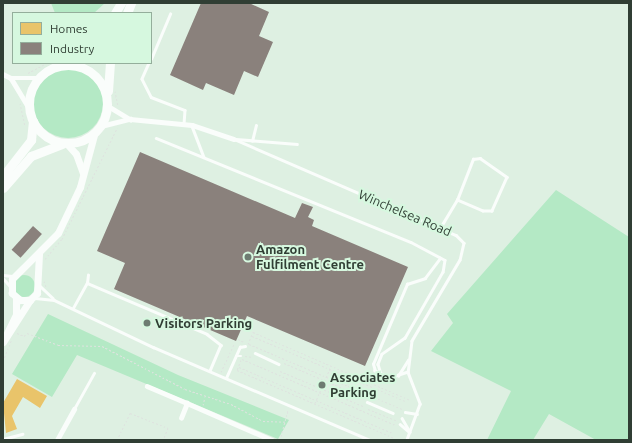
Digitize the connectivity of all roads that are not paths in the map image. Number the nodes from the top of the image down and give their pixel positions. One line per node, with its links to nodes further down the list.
1 (121, 3): 3 (highway)
2 (132, 3): 4 (highway)
3 (116, 12)
4 (128, 12)
5 (170, 14): 6 (lane)
6 (152, 57)
7 (110, 64): 13 (highway)
8 (149, 64): 17 (lane)
9 (48, 67): 12 (highway); 13 (highway)
10 (3, 74): 11 (street)
11 (11, 78): 12 (street); 14 (street)
12 (39, 78): 14 (highway)
13 (108, 103): 15 (street); 20 (highway)
14 (29, 108): 16 (highway)
15 (130, 119): 17 (street); 20 (street)
16 (33, 121): 25 (highway); 29 (highway)
17 (184, 124): 18 (street)
18 (192, 125): 23 (street); 27 (lane)
19 (256, 125): 24 (lane)
20 (102, 126): 21 (highway)
21 (94, 135): 25 (highway); 28 (street)
22 (156, 138): 27 (lane)
23 (234, 139): 24 (lane); 32 (lane, Winchelsea Road)
24 (252, 141): 26 (lane)
25 (65, 144): 28 (street); 30 (highway)
26 (297, 144)
27 (204, 157): 34 (lane)
28 (83, 173): 33 (street)
29 (3, 176)
30 (3, 188)
31 (456, 200): 31 (lane); 32 (lane)
32 (440, 228): 51 (lane, Winchelsea Road)
33 (39, 254): 35 (street); 39 (street)
34 (440, 258): 56 (lane); 56 (lane)
35 (22, 272): 37 (street); 39 (street)
36 (88, 275): 40 (lane)
37 (14, 276): 38 (lane); 41 (street)
38 (3, 277): 41 (lane)
39 (38, 281): 43 (street); 44 (lane)
40 (87, 283): 45 (lane); 53 (lane)
41 (10, 286): 42 (street)
42 (16, 298): 43 (street); 46 (street)
43 (31, 299): 44 (lane); 46 (street)
44 (54, 300): 45 (lane)
45 (73, 308): 53 (lane)
46 (3, 343)
47 (245, 348): 49 (lane)
48 (255, 353): 52 (lane)
49 (236, 356): 50 (lane); 58 (lane)
50 (241, 357)
51 (408, 359): 54 (lane, Winchelsea Road); 57 (lane)
52 (279, 364)
53 (210, 371): 58 (lane)
54 (408, 372): 57 (lane); 65 (lane, Winchelsea Road)
55 (94, 373): 62 (lane)
56 (381, 374): 57 (lane)
57 (398, 376)
58 (226, 378): 75 (lane)
59 (147, 386): 61 (street)
60 (366, 400): 64 (lane)
61 (187, 403): 66 (street); 74 (street)
62 (74, 409): 73 (street)
63 (405, 412): 65 (lane)
64 (393, 413)
65 (418, 414): 69 (lane, Winchelsea Road)
66 (181, 418)
67 (402, 418): 69 (lane)
68 (400, 423): 69 (lane)
69 (410, 432): 76 (lane, Winchelsea Road)
70 (22, 434): 72 (lane)
71 (3, 439): 72 (lane)
72 (8, 440)
73 (57, 440)
74 (272, 440)
75 (370, 440)
76 (407, 440)

